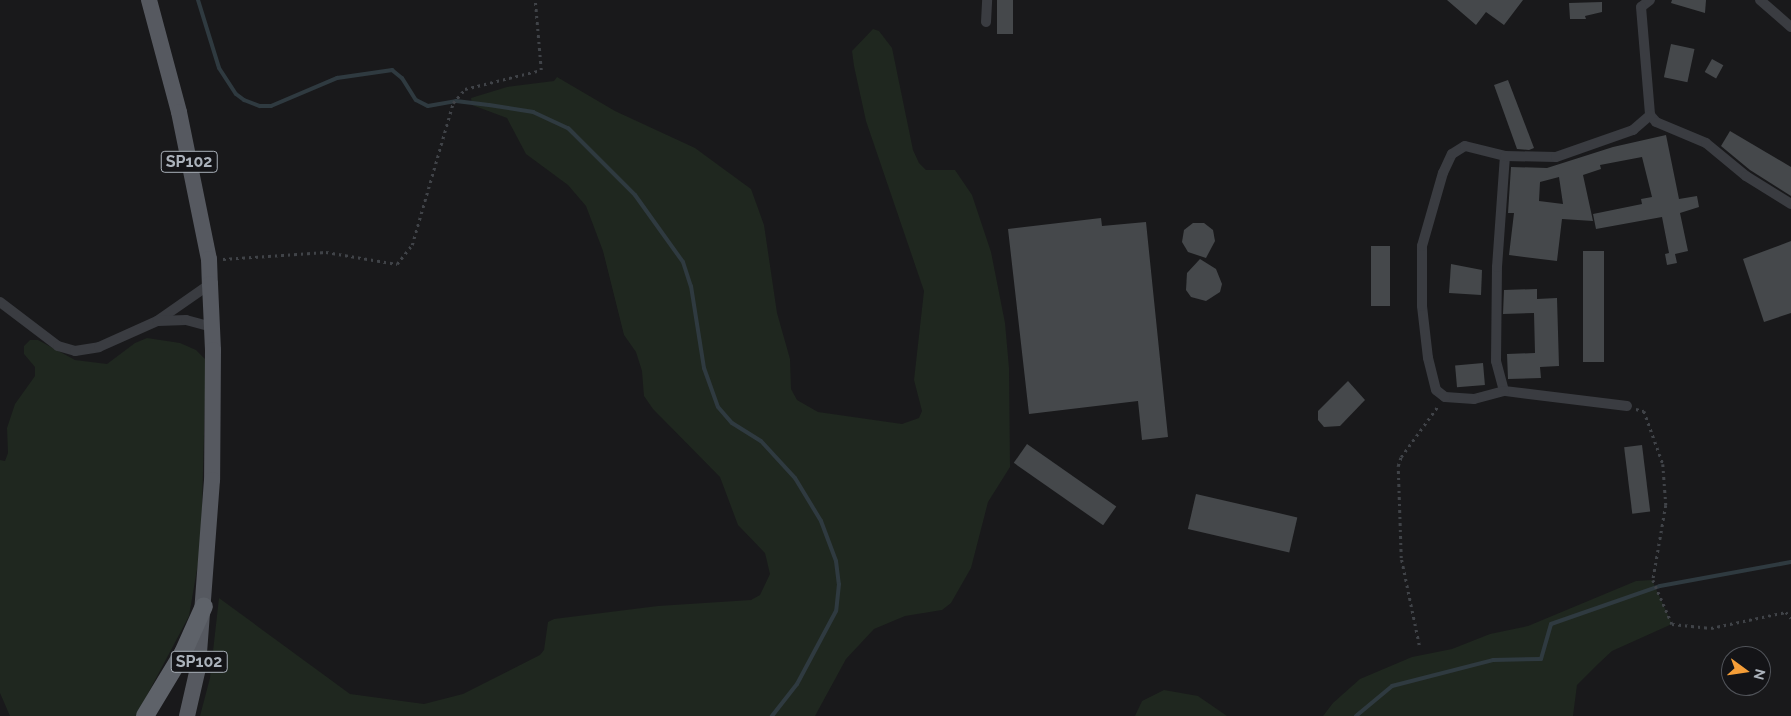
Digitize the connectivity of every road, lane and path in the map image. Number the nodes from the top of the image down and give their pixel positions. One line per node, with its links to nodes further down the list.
1 (150, 0): 12 (main road, SP102)
2 (535, 0): 12 (path)
3 (987, 0): 7 (street)
4 (1650, 0): 6 (street)
5 (1760, 0): 8 (street)
6 (1642, 4): 9 (street)
7 (986, 22)
8 (1791, 27)
9 (1650, 115): 10 (street); 11 (street)
10 (1505, 156): 17 (street); 18 (street)
11 (1791, 204)
12 (208, 259): 13 (main road, SP102)
13 (210, 284): 15 (street); 16 (main road, SP102)
14 (0, 302): 15 (street)
15 (157, 321): 16 (street)
16 (212, 327): 20 (main road, SP102)
17 (1504, 391): 18 (street); 19 (street)
18 (1445, 397): 22 (path)
19 (1628, 406): 21 (path)
20 (204, 606): 23 (highway); 24 (main road, SP102)
21 (1791, 618)
22 (1419, 645)
23 (145, 716)
24 (187, 716)

